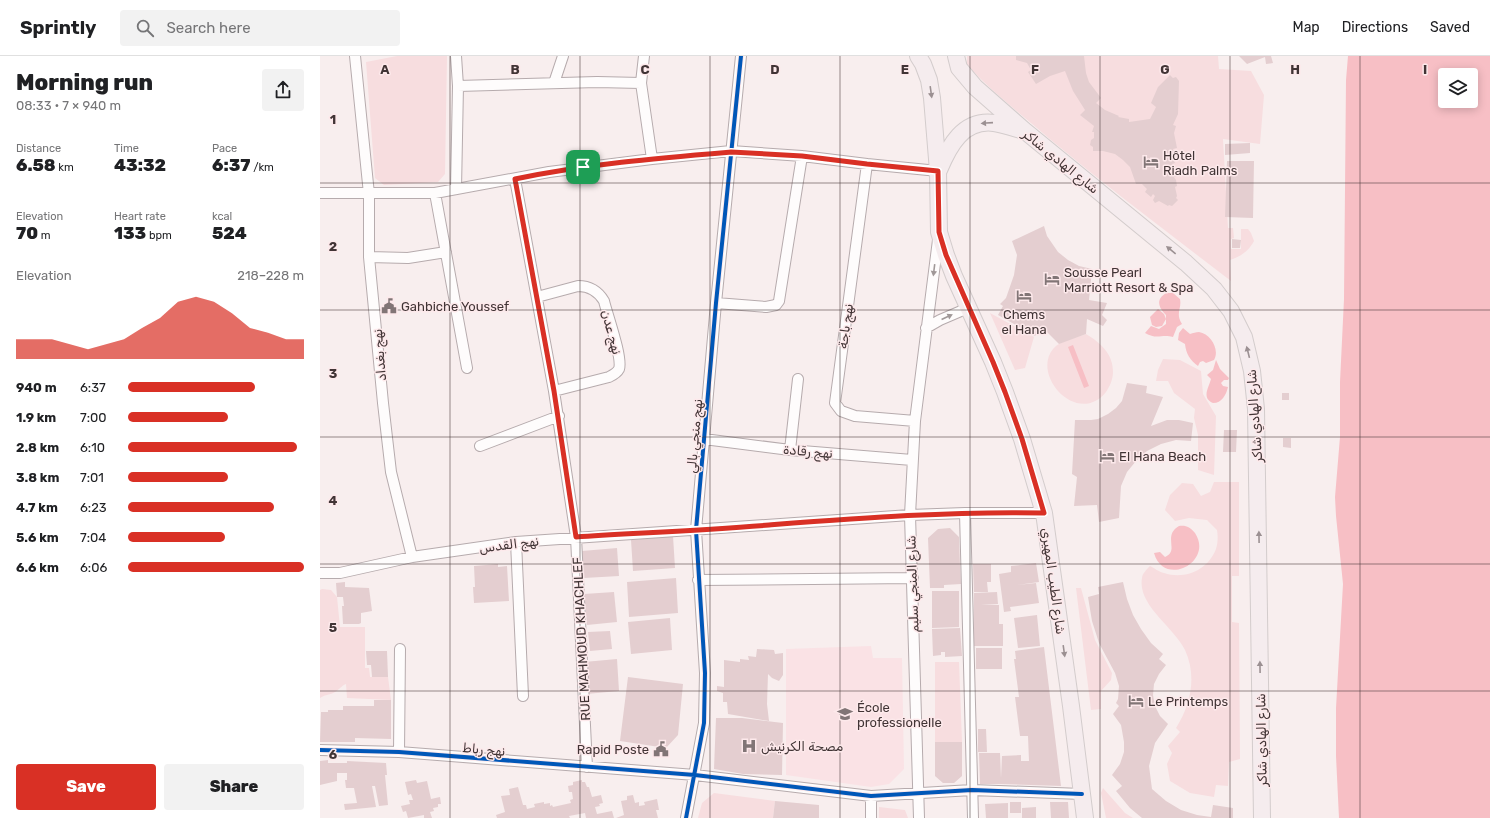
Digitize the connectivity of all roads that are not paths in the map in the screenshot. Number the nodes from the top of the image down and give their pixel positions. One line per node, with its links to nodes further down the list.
1 (355, 56): 21 (street, نهج بغداد)
2 (456, 56): 10 (street)
3 (563, 56): 8 (street)
4 (644, 56): 9 (street)
5 (741, 56): 12 (street, نهج منجي بالي)
6 (918, 56): 16 (main road, شارع الطيب المهيري, one-way to 16)
7 (958, 62): 11 (main road, شارع الهادي شاكر)
8 (554, 83): 9 (street); 10 (street)
9 (641, 83): 14 (street)
10 (458, 86): 18 (street)
11 (1025, 131): 16 (main road, one-way to 16); 63 (main road, شارع الهادي شاكر, one-way to 11)
12 (731, 152): 13 (street); 14 (street); 26 (street, نهج منجي بالي)
13 (802, 156): 15 (street); 26 (street)
14 (652, 159): 17 (street)
15 (867, 164): 16 (street); 33 (street, نهج باجة)
16 (938, 171): 22 (main road, شارع الطيب المهيري)
17 (515, 179): 18 (street); 25 (street, RUE MAHMOUD KHACHLEF)
18 (456, 189): 20 (street)
19 (320, 193): 21 (street)
20 (435, 193): 21 (street); 23 (street)
21 (369, 194): 24 (street, نهج بغداد)
22 (939, 232): 27 (main road, شارع الطيب المهيري); 28 (street, شارع المنجي سليم, one-way to 28)
23 (446, 252): 24 (street); 29 (street)
24 (368, 257): 44 (street, نهج بغداد)
25 (537, 296): 31 (street, RUE MAHMOUD KHACHLEF); 31 (street, نهج عدن)
26 (716, 303): 34 (street, نهج منجي بالي)
27 (968, 308): 28 (street, one-way to 27); 39 (main road, شارع الطيب المهيري)
28 (926, 328): 33 (street, شارع المنجي سليم)
29 (467, 368)
30 (798, 379): 36 (street)
31 (554, 391): 32 (street, RUE MAHMOUD KHACHLEF)
32 (558, 416): 35 (street); 42 (street, RUE MAHMOUD KHACHLEF)
33 (915, 421): 37 (street, شارع المنجي سليم)
34 (704, 439): 36 (street, نهج رقادة); 41 (street, نهج منجي بالي)
35 (480, 446)
36 (790, 450): 37 (street, نهج رقادة)
37 (912, 460): 40 (street, شارع المنجي سليم)
38 (965, 513): 39 (street, نهج القدس); 40 (street, نهج القدس); 54 (street)
39 (1044, 513): 56 (main road, شارع الطيب المهيري, one-way to 56)
40 (910, 515): 41 (street, نهج القدس); 46 (street, شارع المنجي سليم)
41 (696, 530): 42 (street, نهج القدس); 47 (street, نهج منجي بالي)
42 (576, 537): 43 (street, نهج القدس); 52 (street, RUE MAHMOUD KHACHLEF)
43 (516, 542): 44 (street, نهج القدس); 49 (street)
44 (412, 557): 45 (street, نهج القدس)
45 (322, 573)
46 (913, 578): 47 (street); 55 (street, شارع المنجي سليم)
47 (698, 580): 53 (street, نهج منجي بالي)
48 (400, 649): 51 (street)
49 (523, 696)
50 (320, 750): 51 (street, نهج رباط)
51 (399, 752): 52 (street, نهج رباط)
52 (587, 767): 53 (street, نهج رباط)
53 (695, 775): 57 (street, نهج رباط); 59 (street, نهج منجي بالي)
54 (972, 790): 55 (street, نهج رباط); 56 (street, نهج رباط); 62 (street)
55 (918, 793): 57 (street, نهج رباط); 61 (street, شارع المنجي سليم)
56 (1082, 794): 58 (main road, شارع الطيب المهيري)
57 (871, 796): 60 (street)
58 (1086, 816)
59 (686, 818)
60 (871, 818)
61 (919, 818)
62 (973, 818)
63 (1262, 818)

